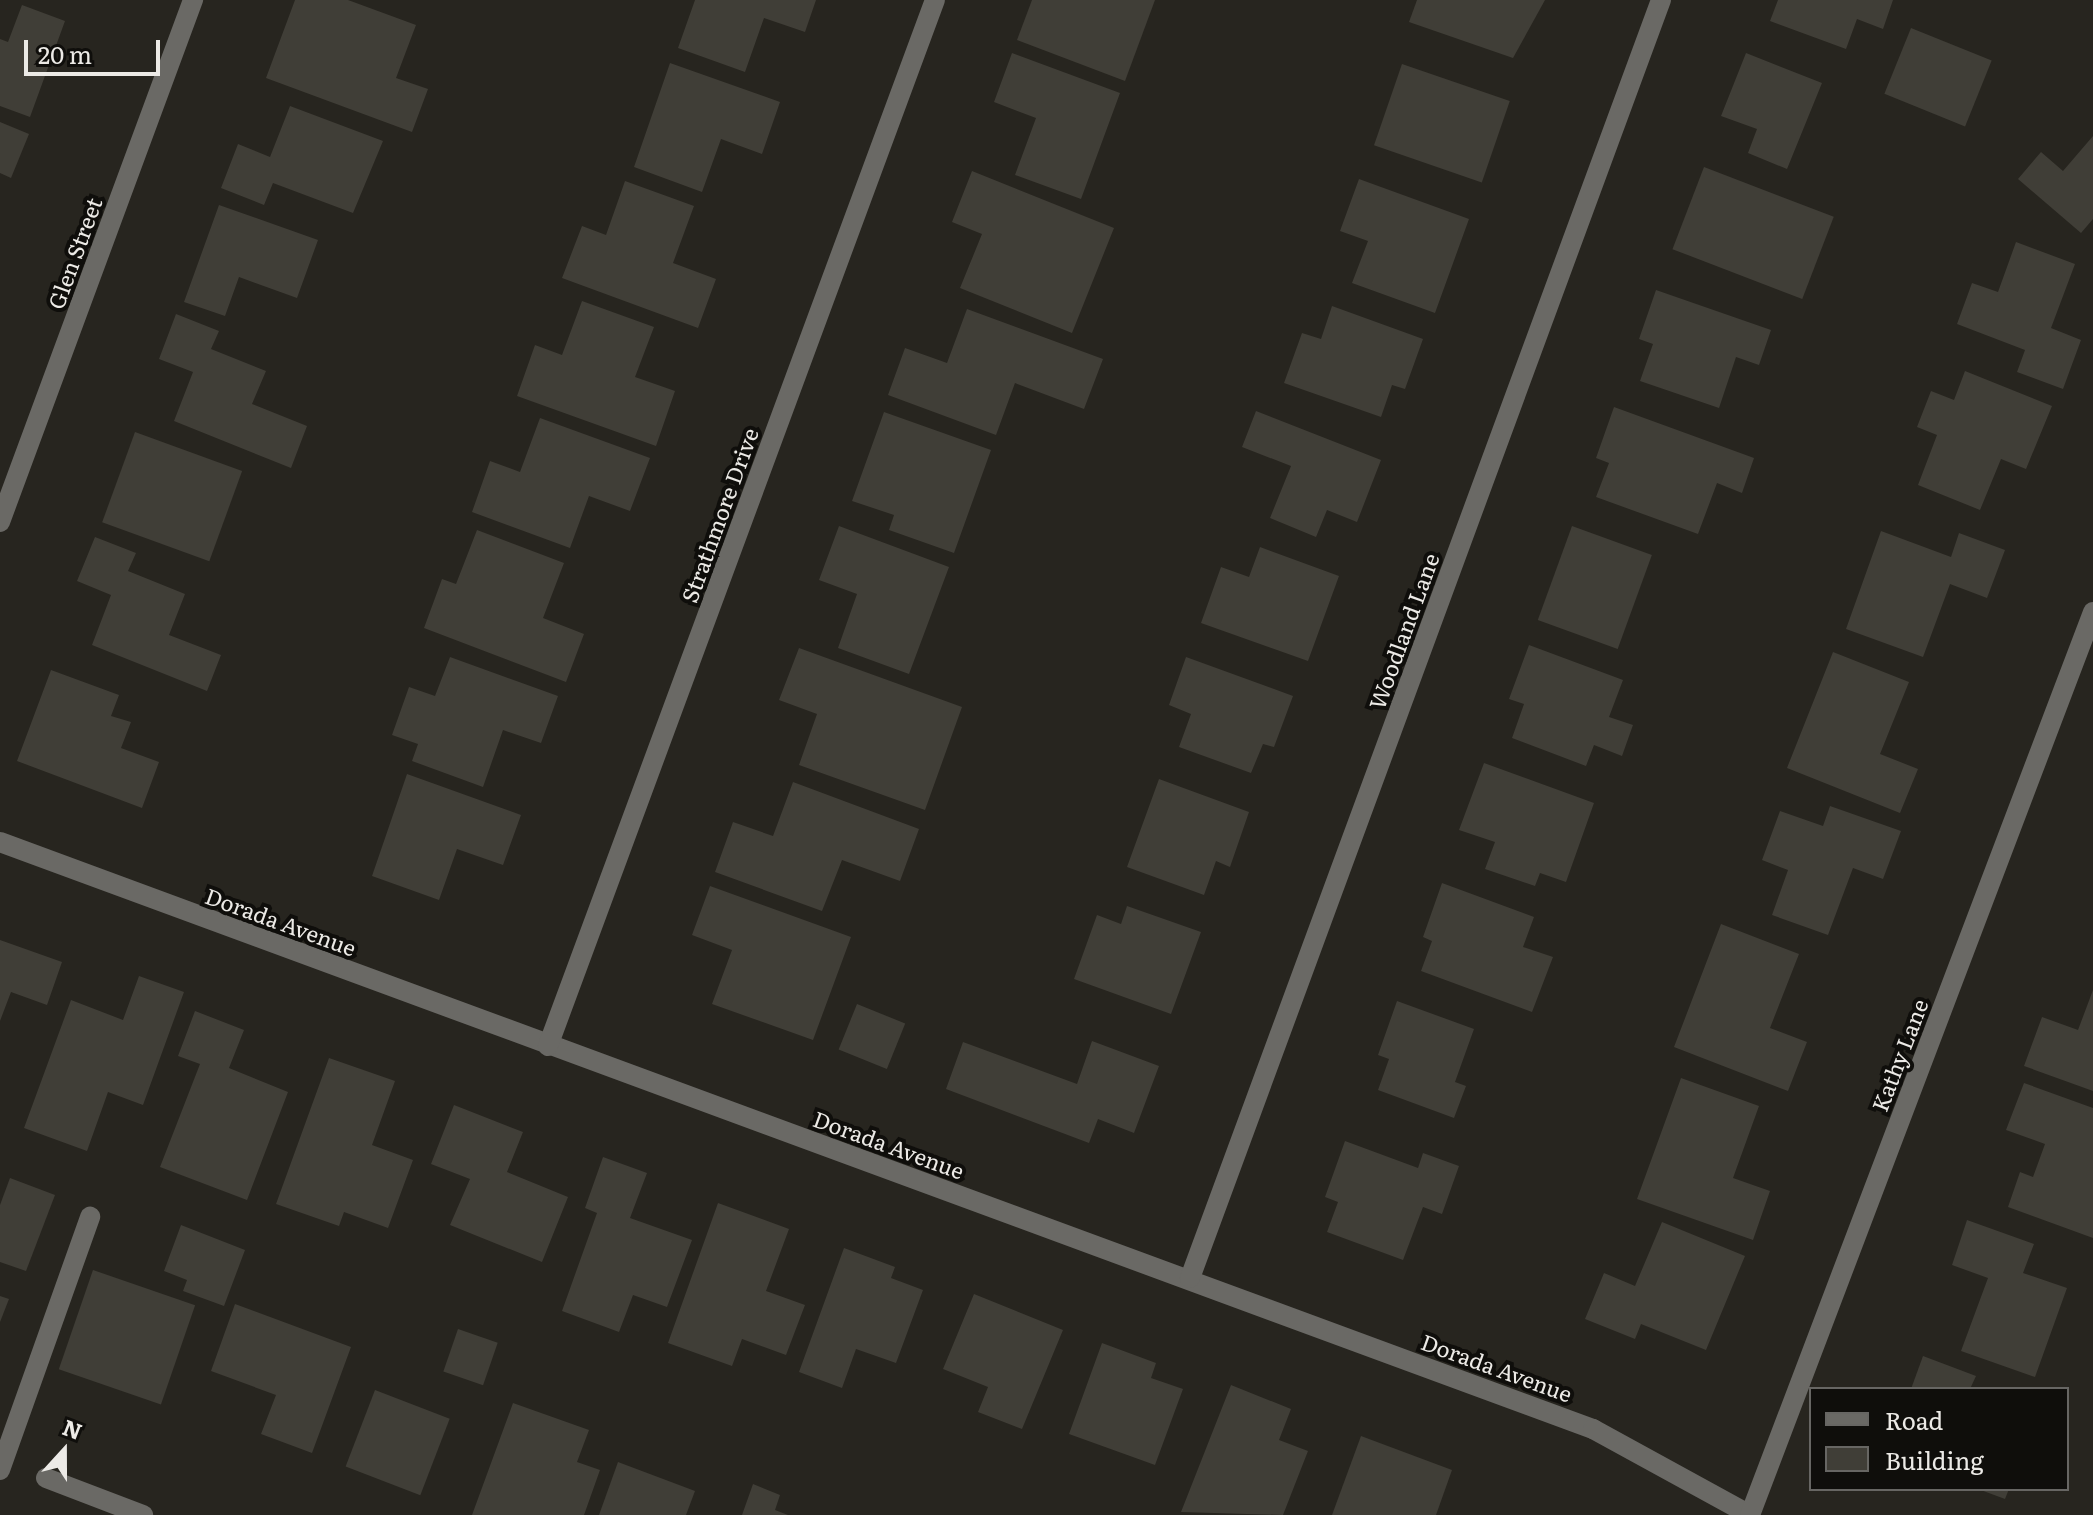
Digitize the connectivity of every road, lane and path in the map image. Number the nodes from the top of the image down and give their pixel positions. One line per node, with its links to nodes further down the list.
1 (193, 0): 4 (street, Glen Street)
2 (935, 0): 7 (street, Strathmore Drive)
3 (1661, 0): 9 (street, Woodland Lane)
4 (0, 522)
5 (2093, 612): 13 (street, Kathy Lane)
6 (0, 842): 7 (street, Dorada Avenue)
7 (548, 1046): 9 (street, Dorada Avenue)
8 (90, 1217): 10 (street)
9 (1190, 1278): 13 (street, Dorada Avenue)
10 (0, 1470)
11 (46, 1478): 12 (street)
12 (143, 1515)
13 (1750, 1515)

